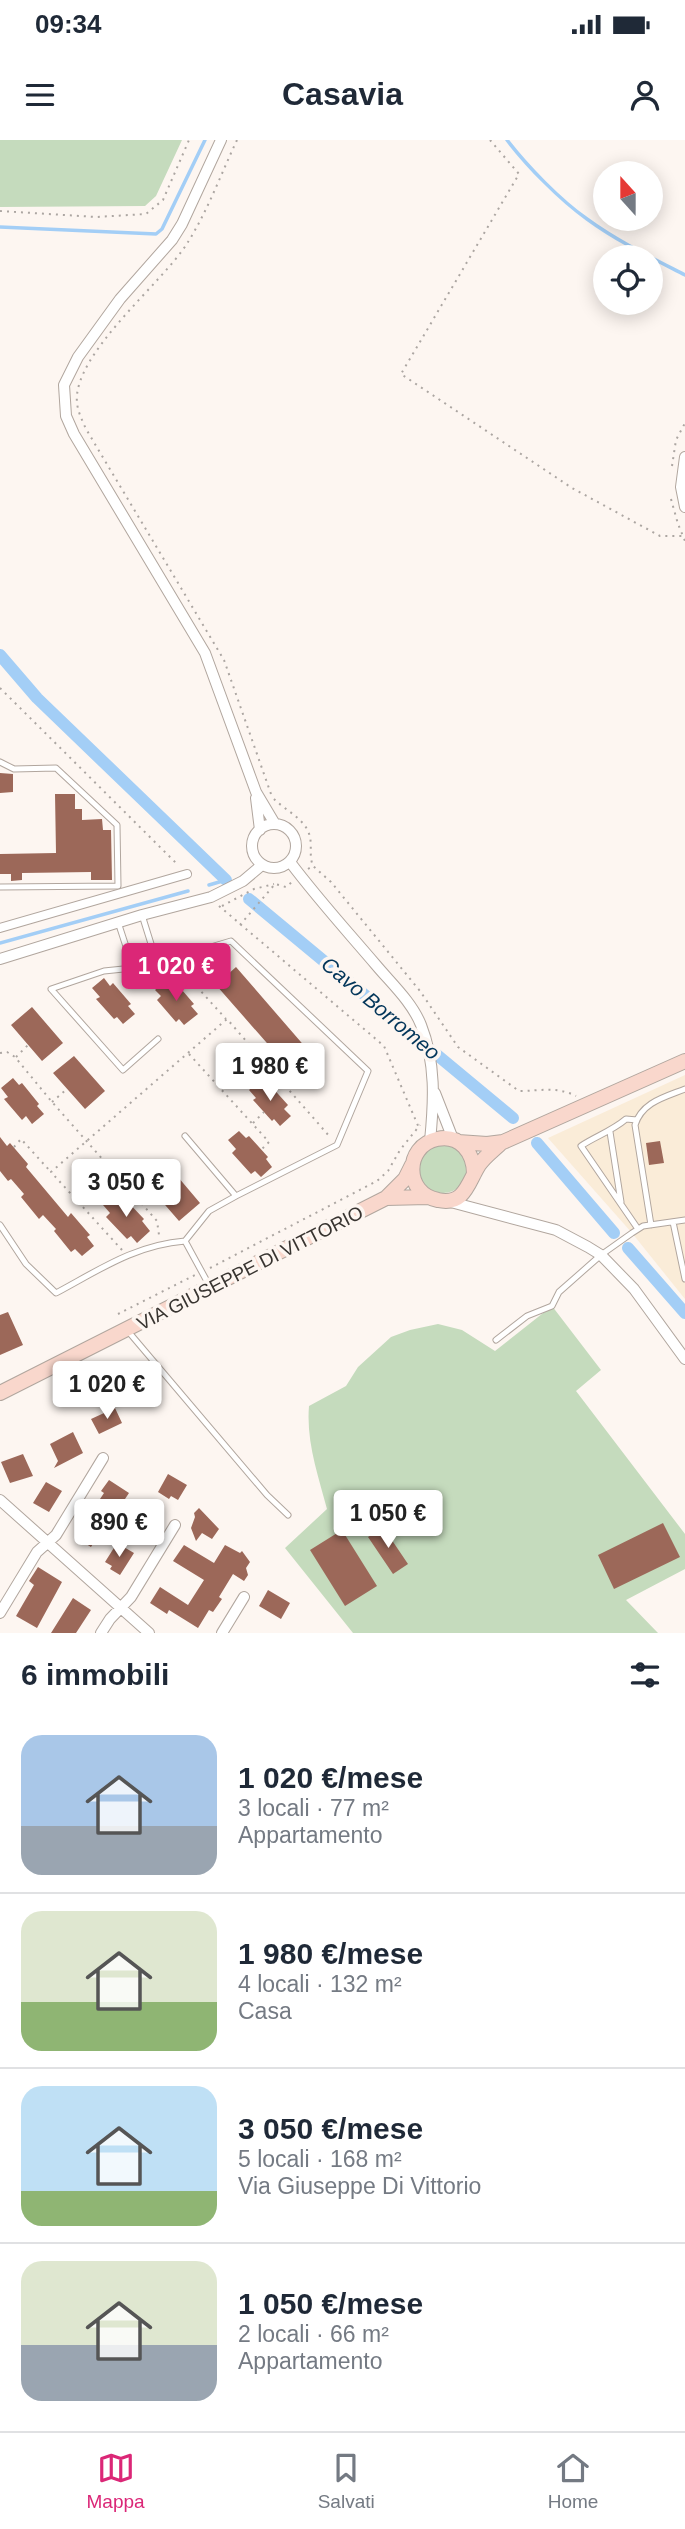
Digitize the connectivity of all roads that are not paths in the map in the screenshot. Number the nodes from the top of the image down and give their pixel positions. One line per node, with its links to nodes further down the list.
1 (221, 140): 5 (street)
2 (685, 457): 3 (street)
3 (685, 507)
4 (0, 762): 11 (lane)
5 (256, 792): 6 (street); 7 (street)
6 (275, 824): 7 (street); 8 (street)
7 (260, 830): 9 (street)
8 (290, 862): 9 (street); 21 (street)
9 (262, 865): 12 (street)
10 (187, 874): 14 (street)
11 (0, 887)
12 (142, 915): 13 (street); 16 (lane)
13 (118, 922): 15 (street); 17 (lane)
14 (0, 928)
15 (0, 959)
16 (157, 963): 17 (lane); 30 (lane)
17 (133, 968): 18 (lane)
18 (158, 1039)
19 (685, 1061): 27 (main road)
20 (685, 1089): 22 (lane)
21 (434, 1091): 25 (street); 26 (street)
22 (637, 1120): 23 (lane); 39 (lane)
23 (610, 1132): 34 (lane); 34 (lane)
24 (185, 1136): 30 (lane)
25 (429, 1141): 26 (main road); 28 (main road)
26 (455, 1141): 27 (main road); 29 (main road)
27 (503, 1142): 29 (main road)
28 (412, 1165): 31 (main road); 32 (main road, VIA GIUSEPPE DI VITTORIO)
29 (473, 1177): 33 (main road); 35 (street)
30 (236, 1196): 41 (lane)
31 (428, 1197): 32 (main road, VIA GIUSEPPE DI VITTORIO); 33 (main road)
32 (386, 1198): 44 (main road, VIA GIUSEPPE DI VITTORIO)
33 (444, 1201): 35 (street)
34 (621, 1205): 40 (lane)
35 (479, 1210): 42 (street)
36 (685, 1220): 37 (lane)
37 (673, 1222): 39 (lane); 43 (lane)
38 (0, 1225): 41 (lane)
39 (651, 1225): 40 (lane)
40 (638, 1229): 42 (lane)
41 (185, 1241): 44 (lane)
42 (601, 1255): 46 (lane); 47 (street)
43 (685, 1279)
44 (211, 1288): 45 (main road, VIA GIUSEPPE DI VITTORIO)
45 (127, 1330): 48 (main road, VIA GIUSEPPE DI VITTORIO); 51 (lane)
46 (496, 1340)
47 (685, 1359)
48 (0, 1393)
49 (103, 1458): 53 (street)
50 (0, 1500): 53 (street)
51 (288, 1515)
52 (175, 1525): 55 (street)
53 (47, 1543): 55 (street); 56 (street)
54 (244, 1597): 59 (street)
55 (120, 1608): 57 (street); 58 (street)
56 (0, 1613)
57 (101, 1633)
58 (149, 1633)
59 (222, 1633)

